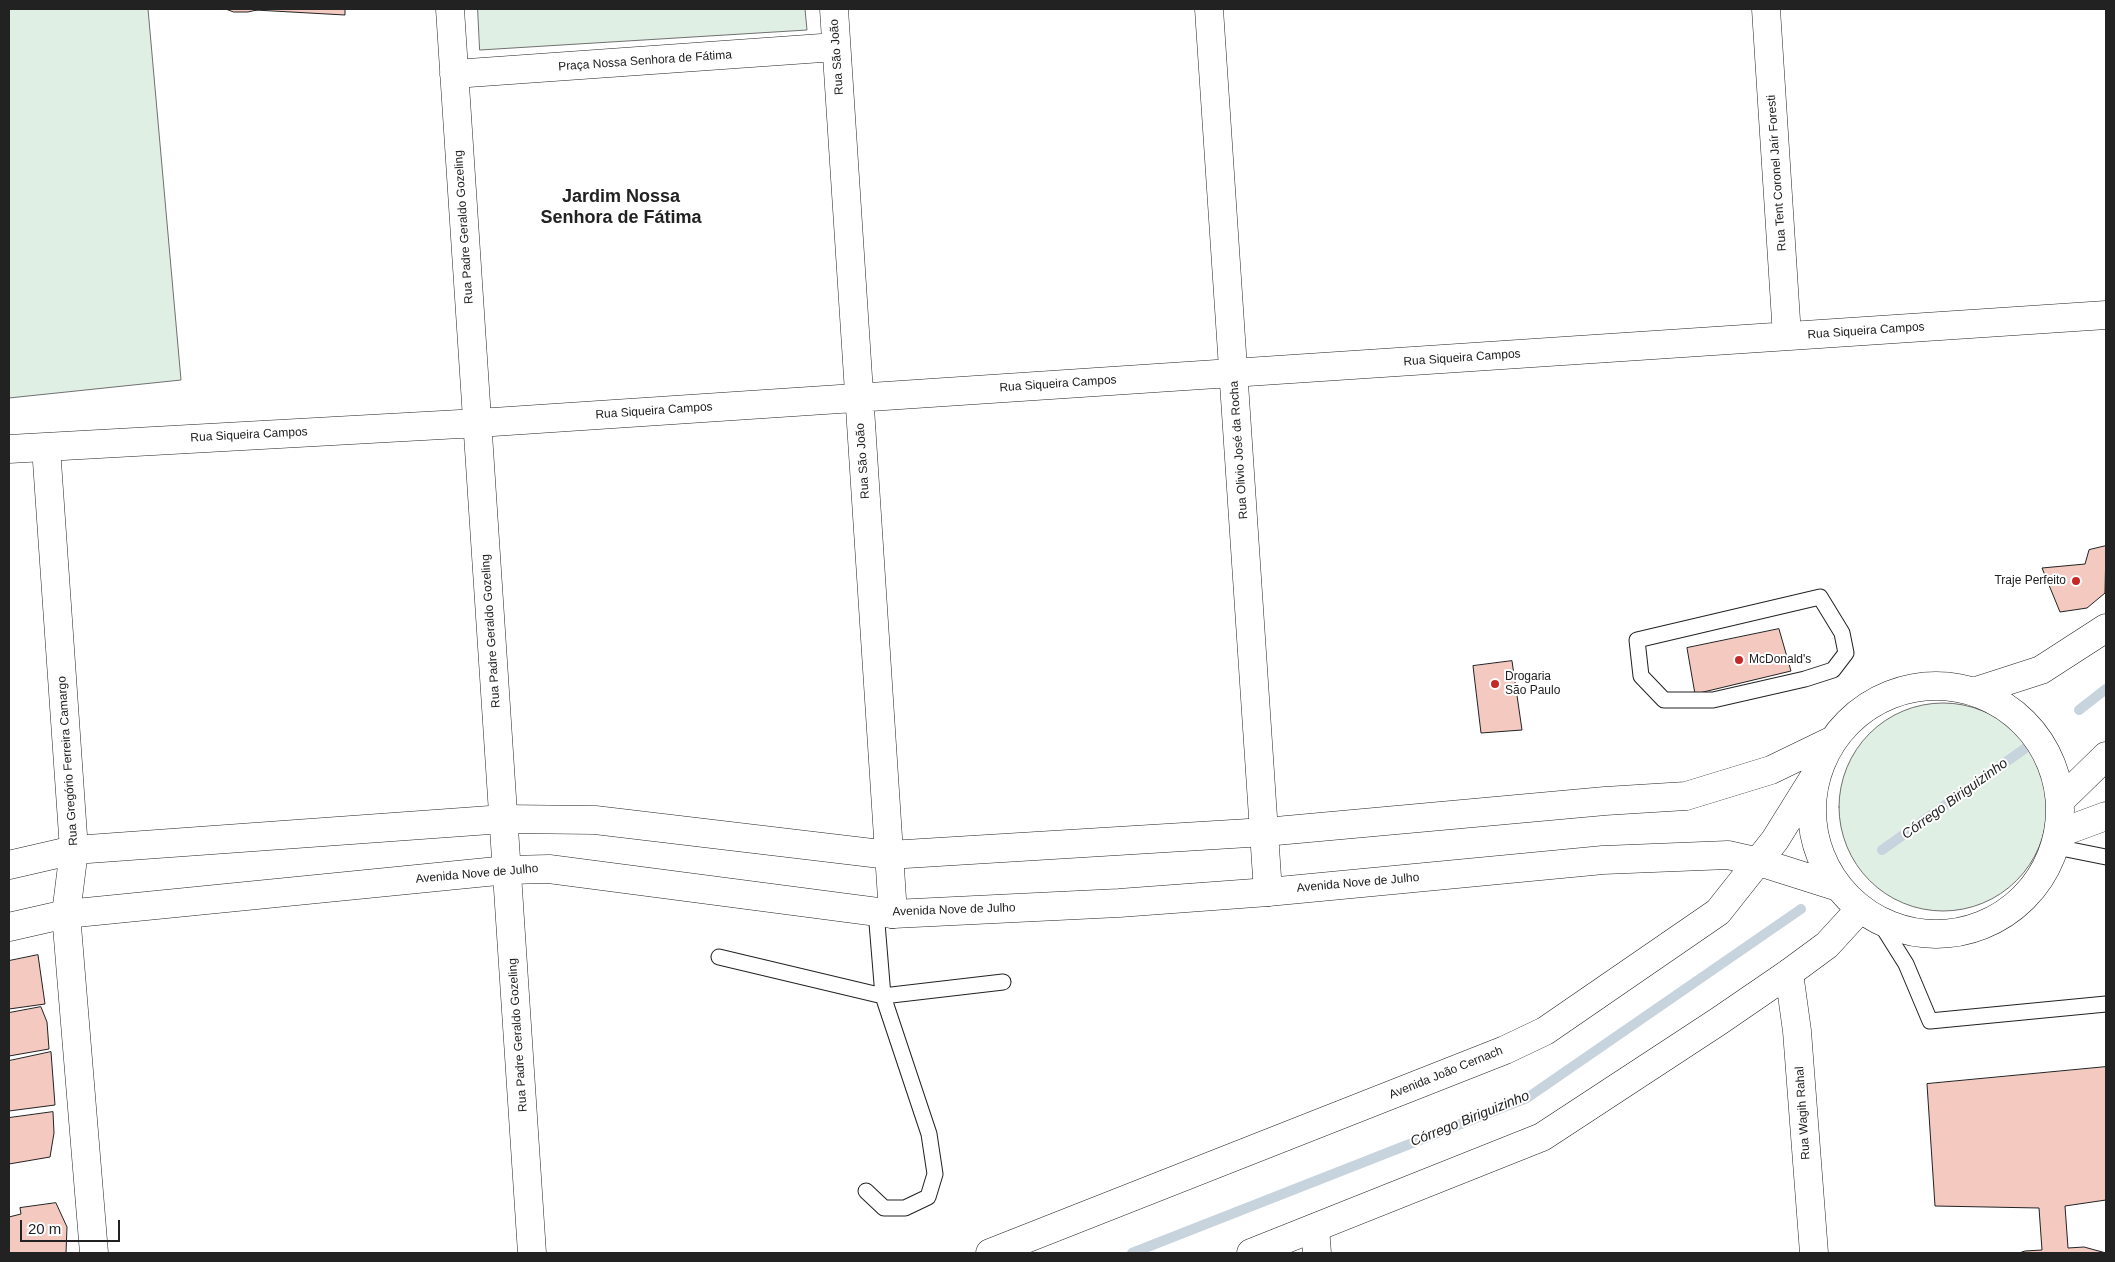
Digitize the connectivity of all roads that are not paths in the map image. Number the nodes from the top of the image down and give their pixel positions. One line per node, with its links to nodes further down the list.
1 (450, 9): 6 (street, Rua Padre Geraldo Gozeling)
2 (834, 9): 5 (street, Rua São João)
3 (1209, 9): 9 (street, Rua Olivio José da Rocha)
4 (1766, 9): 8 (street, Rua Tent Coronel Jaír Foresti)
5 (836, 47): 6 (street, Praça Nossa Senhora de Fátima); 10 (street, Rua São João)
6 (454, 74): 11 (street, Rua Padre Geraldo Gozeling)
7 (2106, 315): 8 (street, Rua Siqueira Campos)
8 (1787, 336): 9 (street, Rua Siqueira Campos)
9 (1233, 372): 10 (street, Rua Siqueira Campos); 23 (street, Rua Olivio José da Rocha)
10 (859, 398): 11 (street, Rua Siqueira Campos); 26 (street, Rua São João)
11 (478, 422): 12 (street, Rua Siqueira Campos); 22 (street, Rua Padre Geraldo Gozeling)
12 (46, 447): 13 (street, Rua Siqueira Campos); 25 (street, Rua Gregório Ferreira Camargo)
13 (9, 449)
14 (1820, 597): 14 (lane)
15 (2106, 628): 16 (street)
16 (1979, 690): 17 (street); 20 (street)
17 (1833, 740): 19 (street); 23 (street)
18 (2106, 756): 20 (street)
19 (1818, 772): 28 (street, Avenida João Cernach); 31 (street)
20 (2062, 799): 24 (street)
21 (2106, 816): 24 (street)
22 (504, 819): 25 (street); 26 (street); 30 (street, Rua Padre Geraldo Gozeling)
23 (1265, 832): 26 (street); 32 (street, Rua Olivio José da Rocha)
24 (2058, 840): 27 (lane); 35 (street)
25 (74, 850): 29 (street); 34 (street, Rua Gregório Ferreira Camargo)
26 (889, 856): 33 (street, Rua São João)
27 (2106, 857)
28 (1759, 862): 31 (street, Avenida Nove de Julho); 32 (street, Avenida Nove de Julho); 46 (street, Avenida João Cernach)
29 (9, 865)
30 (507, 870): 33 (street, Avenida Nove de Julho); 34 (street, Avenida Nove de Julho); 45 (street, Rua Padre Geraldo Gozeling)
31 (1838, 887): 35 (street)
32 (1268, 892): 33 (street, Avenida Nove de Julho)
33 (884, 912): 40 (lane)
34 (66, 914): 36 (street, Avenida Nove de Julho); 44 (street, Rua Gregório Ferreira Camargo)
35 (1870, 915): 38 (street); 41 (lane)
36 (9, 927)
37 (719, 957): 40 (lane)
38 (1789, 973): 43 (street); 48 (street, Rua Wagih Rahal)
39 (1003, 982): 40 (lane)
40 (883, 996): 42 (lane)
41 (2106, 1004)
42 (866, 1191)
43 (1316, 1240): 47 (street)
44 (94, 1253)
45 (532, 1253)
46 (990, 1253)
47 (1251, 1253)
48 (1814, 1253)

